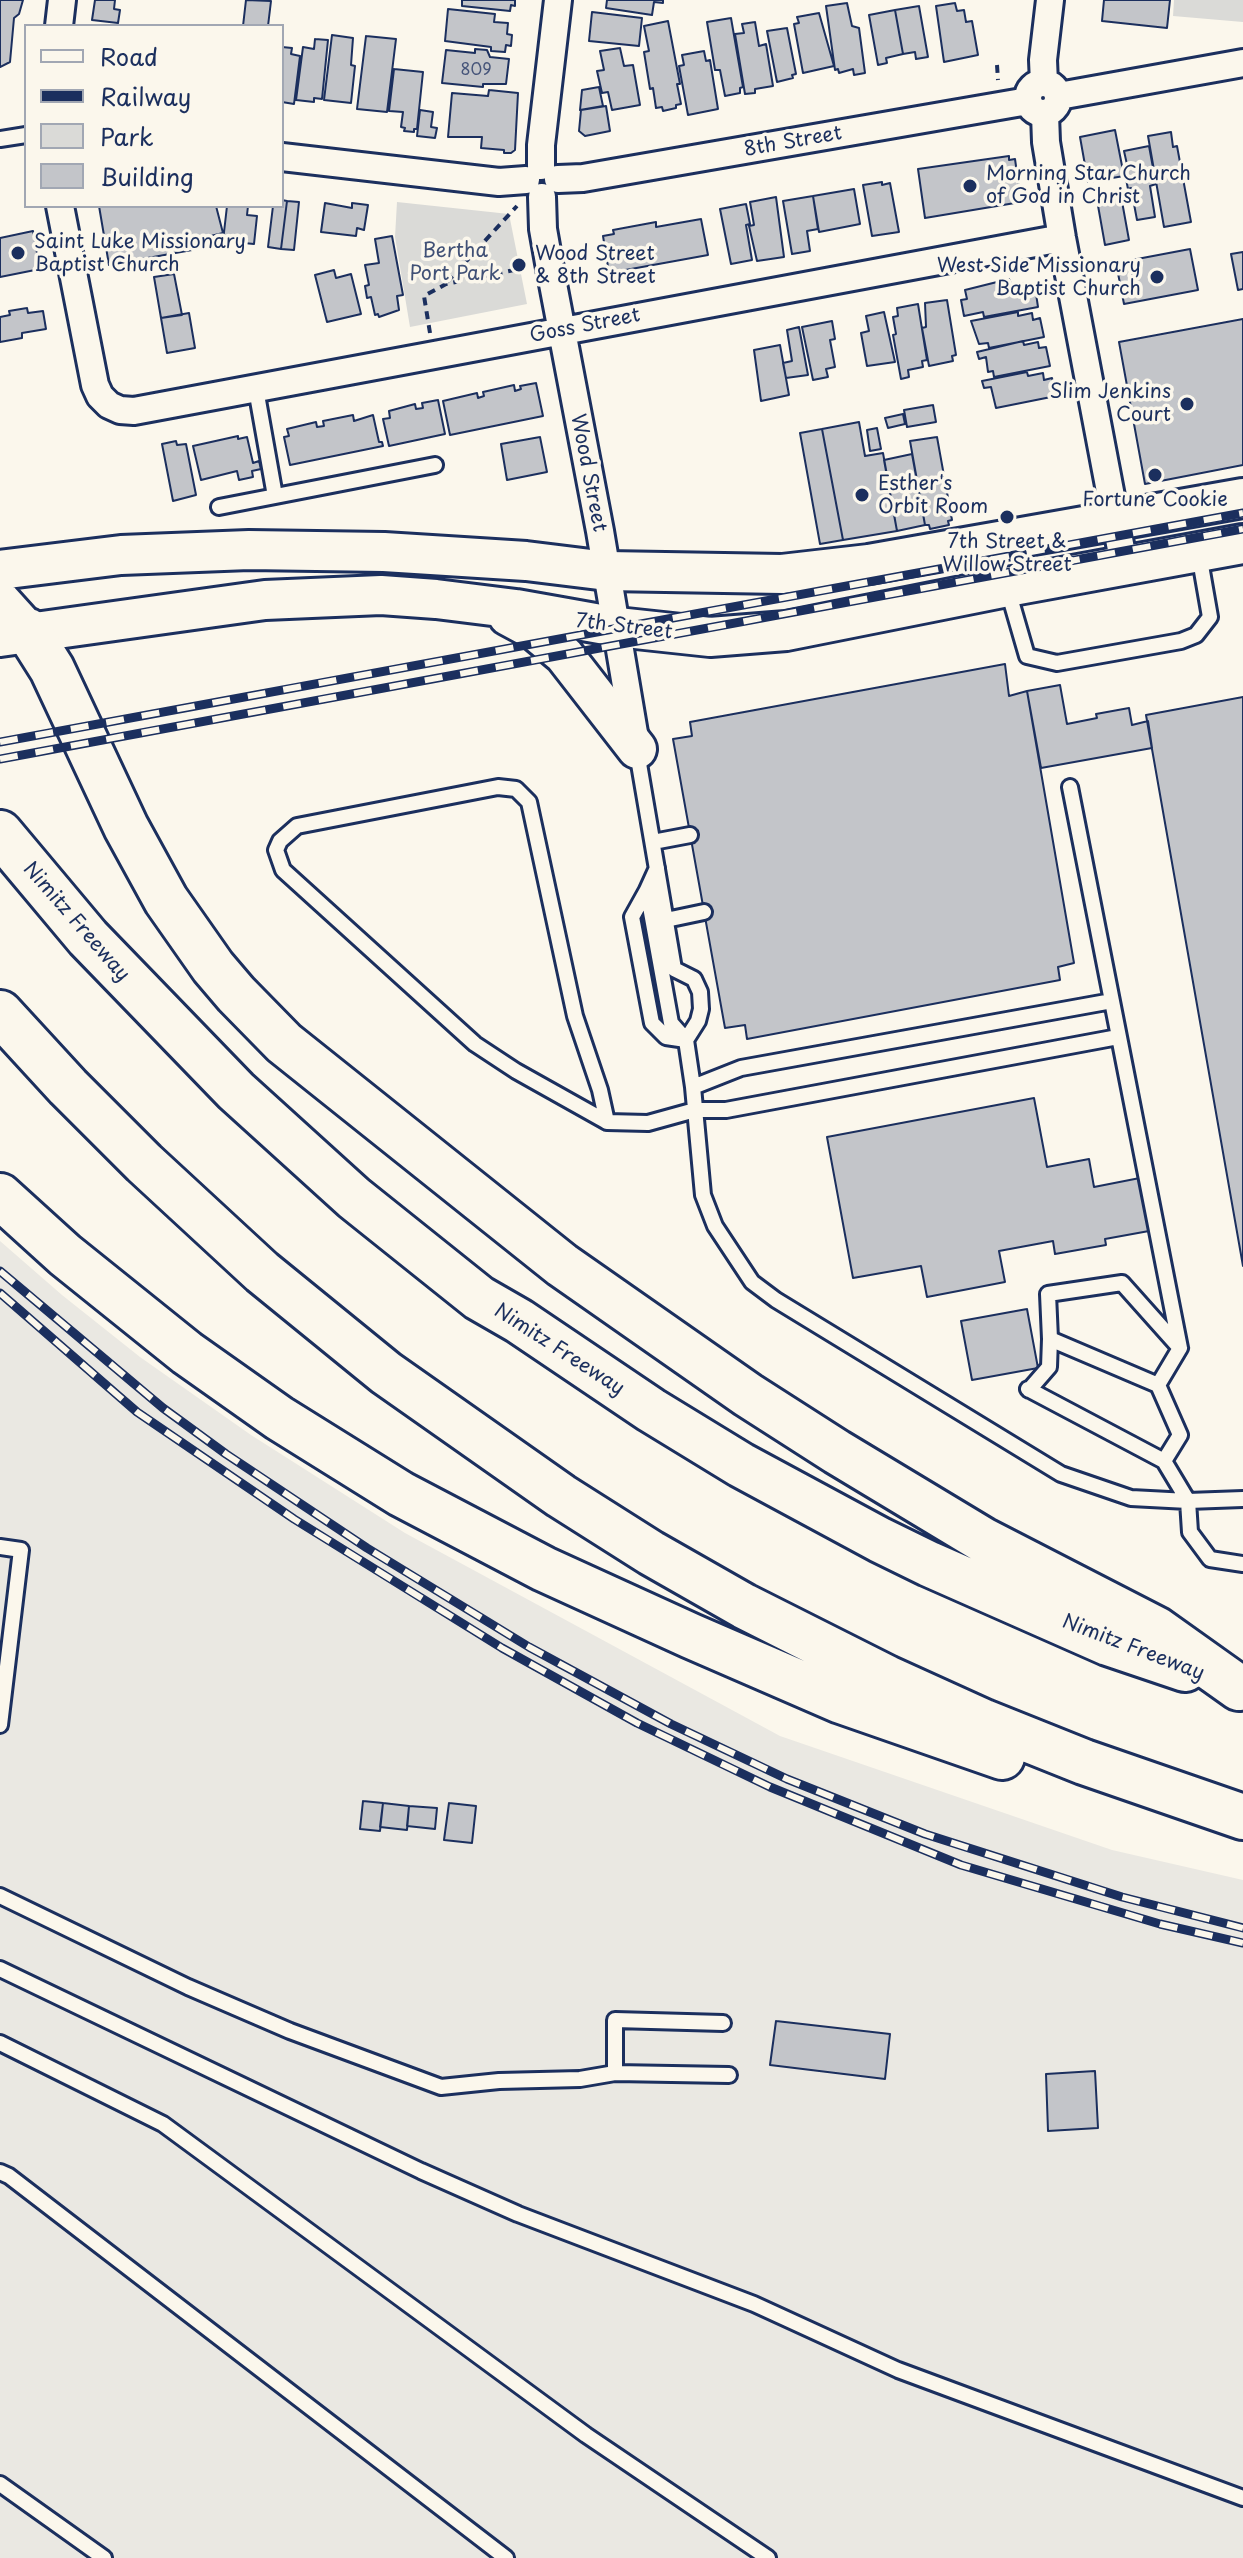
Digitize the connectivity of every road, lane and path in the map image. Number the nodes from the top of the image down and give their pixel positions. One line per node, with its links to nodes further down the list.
1 (62, 0): 4 (street)
2 (558, 0): 10 (street, Wood Street)
3 (1050, 0): 6 (street)
4 (59, 24)
5 (1243, 63): 6 (street, 8th Street)
6 (1044, 98): 10 (street, 8th Street); 12 (street)
7 (24, 135): 8 (lane)
8 (0, 139)
9 (284, 157): 10 (street, 8th Street)
10 (539, 183): 13 (street, Wood Street); 14 (path)
11 (60, 208): 17 (street, Goss Street)
12 (1062, 238): 15 (street, Goss Street); 22 (street)
13 (549, 263): 14 (path); 15 (street, Wood Street)
14 (446, 284): 16 (path)
15 (560, 331): 16 (street, Goss Street); 27 (street, Wood Street)
16 (434, 355): 17 (street, Goss Street)
17 (256, 389): 19 (lane)
18 (435, 465): 19 (lane)
19 (275, 496): 21 (lane)
20 (1243, 498): 22 (main road)
21 (219, 507)
22 (1116, 523): 25 (street); 27 (main road)
23 (1243, 544): 24 (main road, 7th Street)
24 (1199, 552): 25 (main road, 7th Street); 28 (lane)
25 (1124, 565): 28 (main road, 7th Street)
26 (0, 570): 27 (main road)
27 (607, 571): 31 (street, Wood Street)
28 (1007, 587): 31 (main road, 7th Street)
29 (488, 606): 30 (main road, 7th Street); 31 (main road, 7th Street); 32 (main road)
30 (9, 622): 56 (highway)
31 (617, 627): 32 (street, Wood Street)
32 (637, 749): 36 (lane)
33 (1070, 787): 40 (lane)
34 (0, 833): 56 (highway, Nimitz Freeway)
35 (690, 835): 36 (lane)
36 (653, 842): 37 (lane)
37 (657, 868): 39 (lane); 43 (lane)
38 (704, 912): 39 (lane)
39 (666, 920): 43 (lane)
40 (1112, 1001): 42 (lane); 44 (lane)
41 (0, 1013): 58 (highway)
42 (1118, 1037): 45 (lane); 49 (lane)
43 (686, 1040): 44 (lane)
44 (693, 1087): 45 (lane)
45 (695, 1110): 46 (lane); 53 (lane)
46 (607, 1122): 46 (lane)
47 (0, 1196): 58 (highway)
48 (1050, 1339): 49 (lane); 50 (lane); 51 (lane)
49 (1180, 1348): 50 (lane)
50 (1158, 1385): 51 (lane)
51 (1164, 1461): 53 (lane)
52 (1243, 1499): 53 (lane)
53 (1188, 1501): 55 (lane)
54 (0, 1547): 57 (lane)
55 (1243, 1564)
56 (1241, 1688)
57 (0, 1725)
58 (1239, 1815)
59 (0, 1896): 63 (lane)
60 (0, 1969): 67 (lane)
61 (723, 2023): 63 (lane)
62 (0, 2043): 70 (lane)
63 (615, 2073): 64 (lane)
64 (729, 2075)
65 (0, 2172): 69 (lane)
66 (0, 2484): 68 (lane)
67 (1243, 2498)
68 (104, 2558)
69 (506, 2558)
70 (768, 2558)

